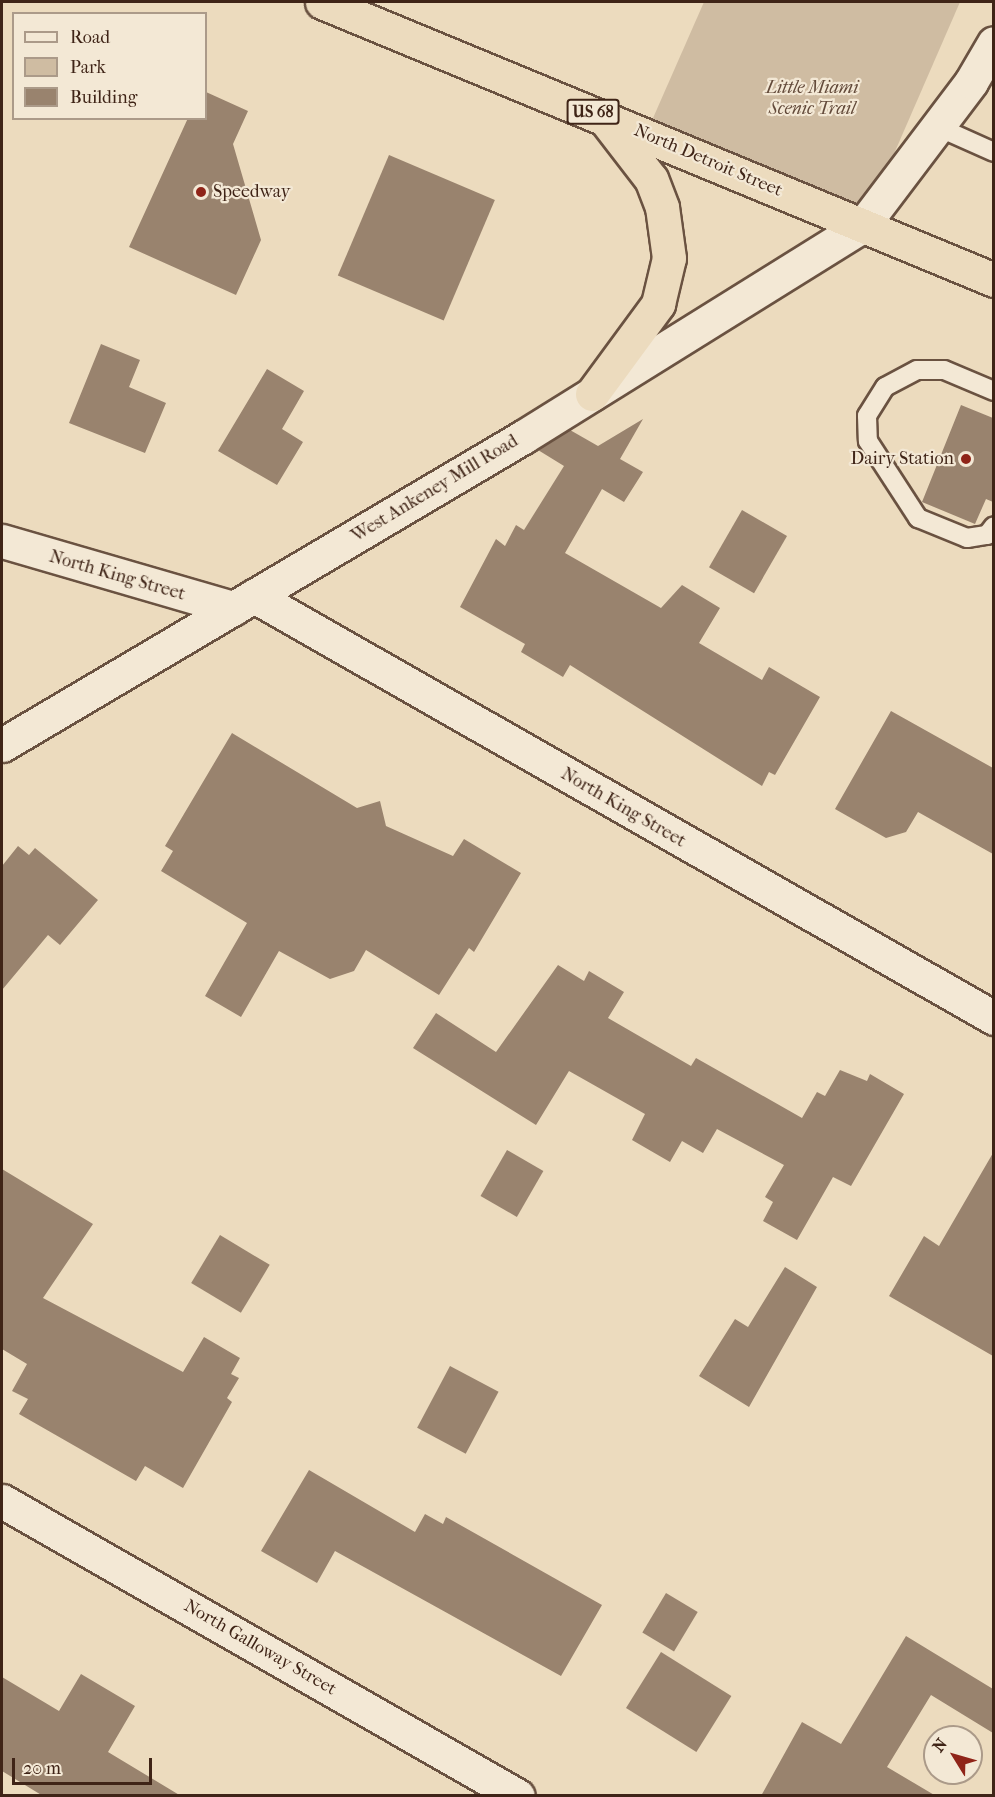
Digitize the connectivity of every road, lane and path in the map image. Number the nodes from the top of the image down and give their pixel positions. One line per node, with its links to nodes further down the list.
1 (322, 2): 3 (highway, North Detroit Street / US 68)
2 (993, 42): 4 (street)
3 (603, 116): 6 (highway, North Detroit Street / US 68); 9 (highway)
4 (938, 127): 5 (lane); 6 (street)
5 (993, 152)
6 (863, 225): 7 (highway, North Detroit Street / US 68); 9 (street, West Ankeney Mill Road)
7 (993, 280)
8 (993, 391): 10 (lane)
9 (592, 394): 12 (street, West Ankeney Mill Road)
10 (993, 526)
11 (2, 541): 12 (street, North King Street)
12 (244, 602): 13 (street, West Ankeney Mill Road); 14 (street, North King Street)
13 (2, 745)
14 (993, 1018)
15 (2, 1502): 16 (street, North Galloway Street)
16 (518, 1796)

